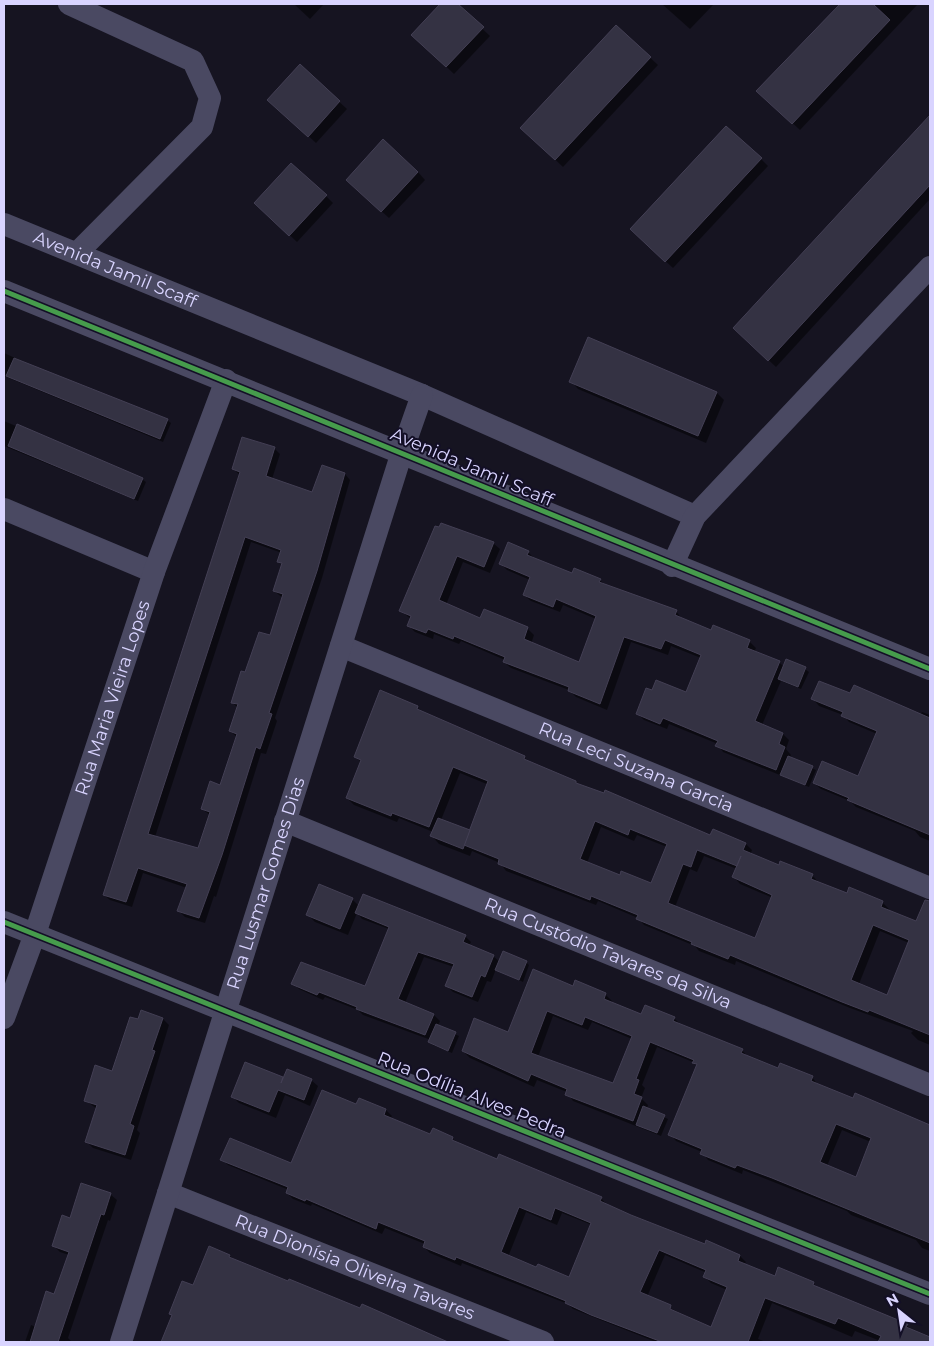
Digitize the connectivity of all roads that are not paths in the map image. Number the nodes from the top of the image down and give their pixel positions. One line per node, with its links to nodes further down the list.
1 (72, 4): 3 (street)
2 (4, 224): 3 (street, Avenida Jamil Scaff)
3 (77, 253): 7 (street, Avenida Jamil Scaff)
4 (930, 267): 10 (street)
5 (4, 291): 6 (street, Avenida Jamil Scaff)
6 (226, 380): 8 (street, Avenida Jamil Scaff); 12 (street, Rua Maria Vieira Lopes)
7 (422, 395): 8 (street, Rua Lusmar Gomes Dias); 10 (street, Avenida Jamil Scaff)
8 (402, 452): 11 (street, Avenida Jamil Scaff); 13 (street, Rua Lusmar Gomes Dias)
9 (4, 509): 12 (street)
10 (695, 516): 11 (street)
11 (672, 566): 14 (street, Avenida Jamil Scaff)
12 (154, 572): 18 (street, Rua Maria Vieira Lopes)
13 (341, 646): 15 (street, Rua Lusmar Gomes Dias); 16 (street, Rua Leci Suzana Garcia)
14 (930, 669)
15 (285, 821): 19 (street, Rua Lusmar Gomes Dias); 21 (street, Rua Custódio Tavares da Silva)
16 (930, 888)
17 (4, 922): 18 (street, Rua Odília Alves Pedra)
18 (35, 934): 19 (street, Rua Odília Alves Pedra); 20 (street, Rua Maria Vieira Lopes)
19 (226, 1010): 22 (street, Rua Lusmar Gomes Dias); 23 (street, Rua Odília Alves Pedra)
20 (4, 1018)
21 (930, 1085)
22 (168, 1193): 24 (street, Rua Lusmar Gomes Dias); 25 (street, Rua Dionísia Oliveira Tavares)
23 (930, 1294)
24 (121, 1342)
25 (543, 1342)

